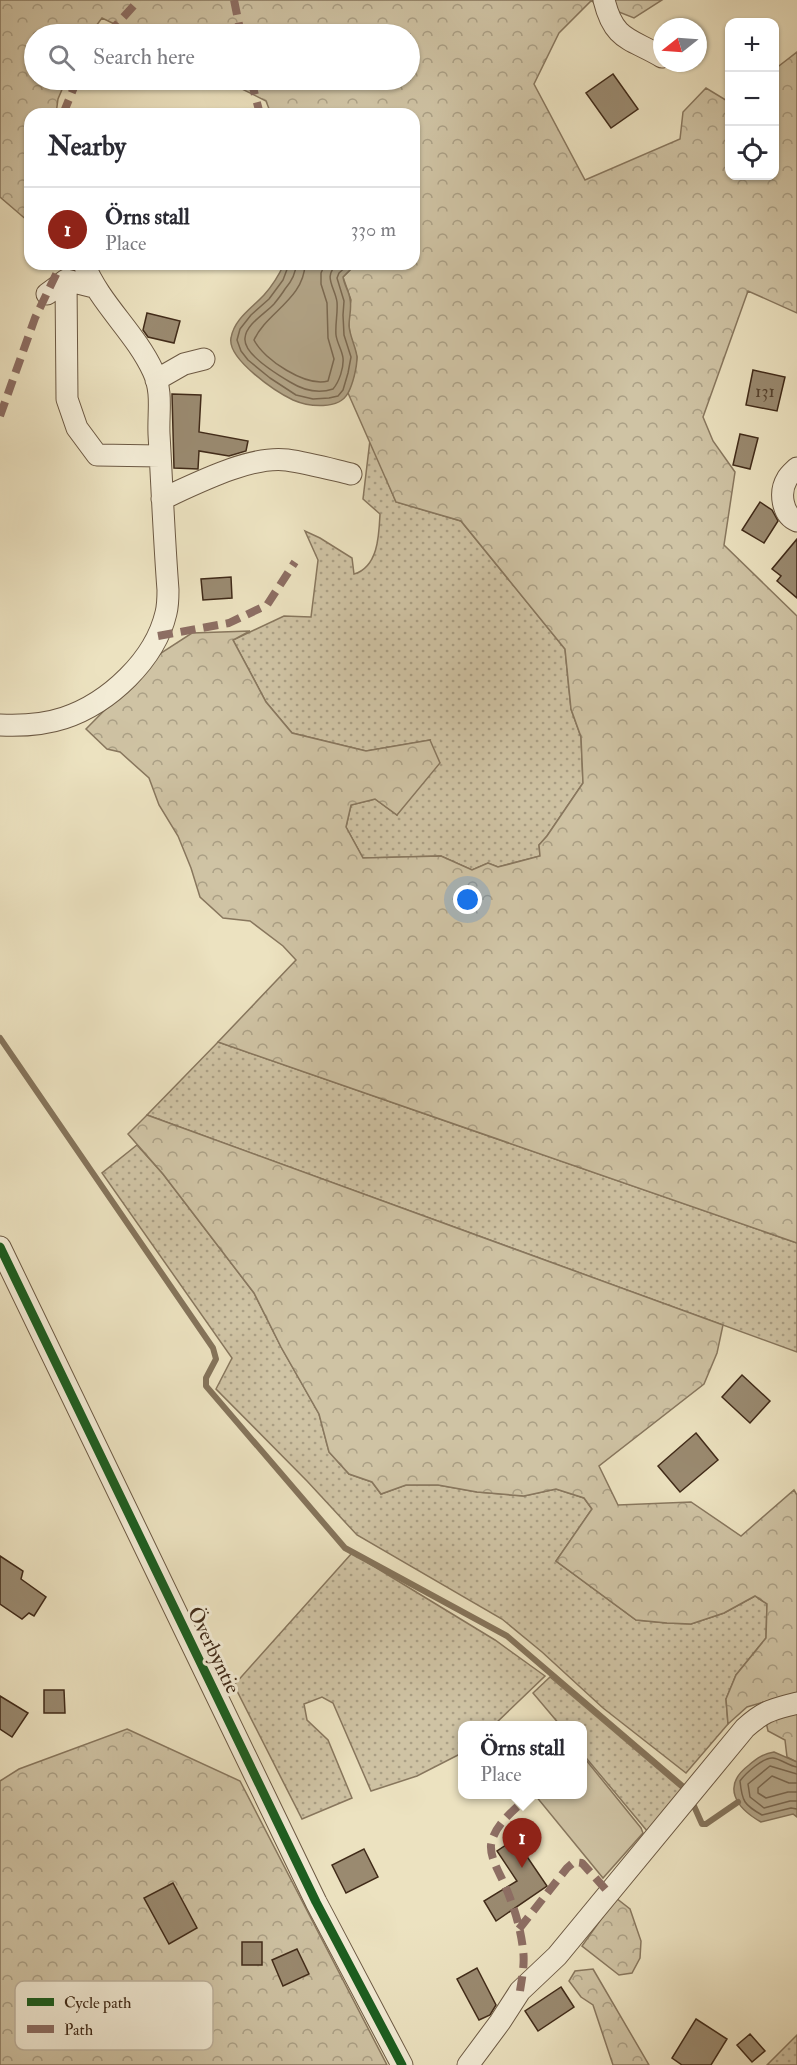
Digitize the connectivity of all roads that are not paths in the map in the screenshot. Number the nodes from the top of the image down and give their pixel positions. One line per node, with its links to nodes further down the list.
1 (604, 0): 2 (street)
2 (653, 52)
3 (87, 270): 5 (street)
4 (66, 280): 5 (street); 6 (street); 9 (street)
5 (94, 287): 8 (street)
6 (46, 294)
7 (204, 359): 8 (street)
8 (156, 380): 9 (street)
9 (160, 456): 12 (street)
10 (797, 468): 13 (street)
11 (351, 474): 12 (street)
12 (162, 499): 14 (street)
13 (797, 521)
14 (0, 725)
15 (0, 1247): 17 (street, Överbyntie)
16 (797, 1703): 18 (street)
17 (402, 2065)
18 (468, 2065)

